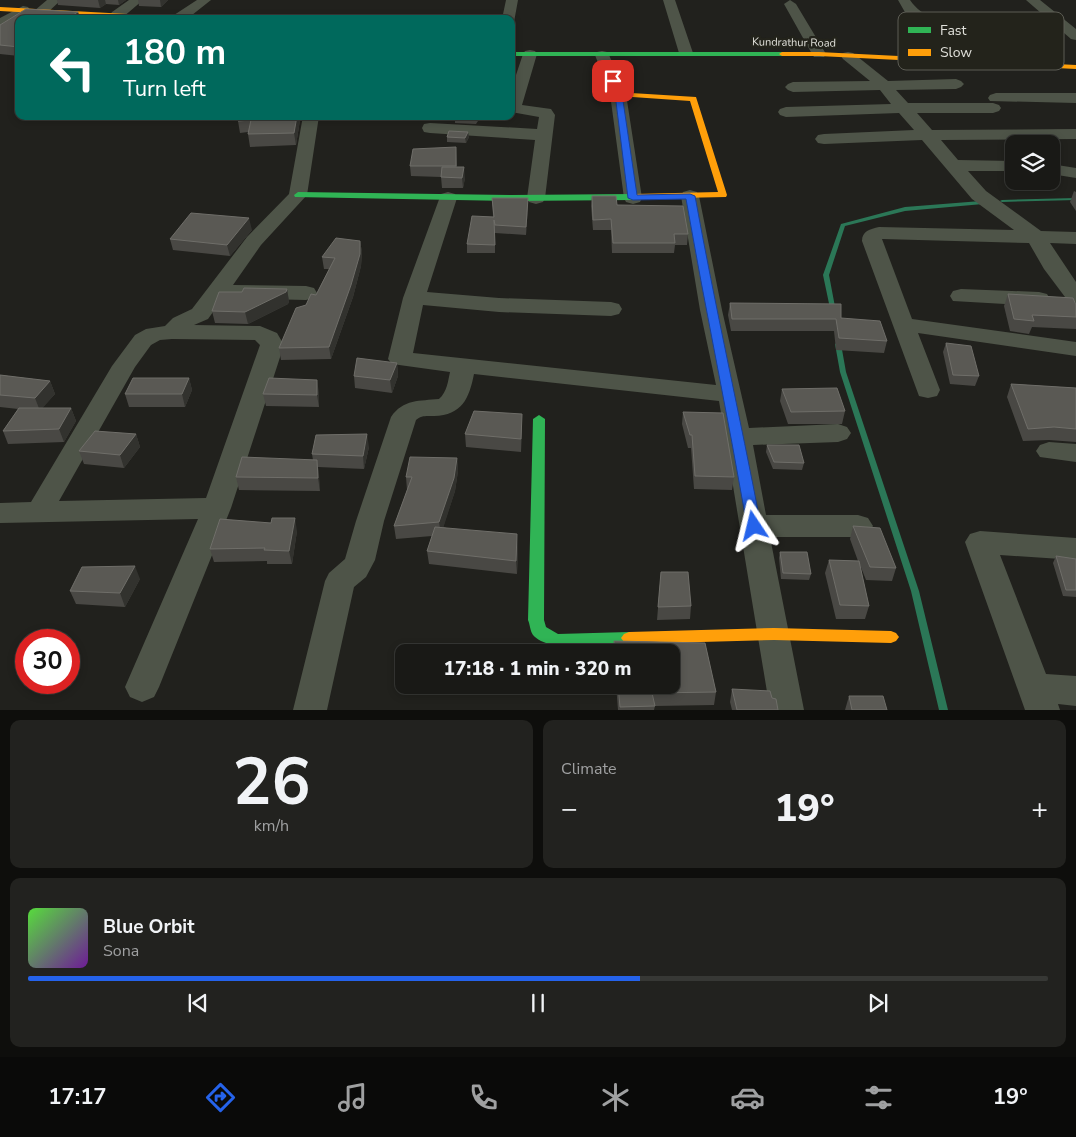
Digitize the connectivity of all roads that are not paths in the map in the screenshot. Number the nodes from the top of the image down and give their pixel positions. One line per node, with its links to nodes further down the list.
1 (55, 0): 11 (street)
2 (137, 0): 14 (street)
3 (206, 0): 15 (street)
4 (512, 0): 16 (street)
5 (669, 0): 20 (street)
6 (904, 0): 12 (street)
7 (1032, 0): 13 (street)
8 (790, 4): 23 (street)
9 (0, 9): 10 (street)
10 (23, 10): 11 (street); 17 (street)
11 (40, 11): 14 (street)
12 (912, 12)
13 (1047, 12)
14 (117, 15)
15 (186, 15)
16 (510, 15)
17 (0, 24)
18 (1064, 26): 19 (street)
19 (1076, 36)
20 (686, 53): 23 (street, Kundrathur Road); 24 (street, Kundrathur Road)
21 (515, 54): 22 (street, Kundrathur Road)
22 (530, 54): 24 (street, Kundrathur Road); 32 (street)
23 (819, 54): 25 (street, Kundrathur Road)
24 (602, 55): 30 (street)
25 (848, 56): 26 (street, Kundrathur Road); 28 (street)
26 (898, 58)
27 (956, 84): 28 (street)
28 (884, 85): 29 (street); 34 (street)
29 (793, 87)
30 (618, 94): 47 (street); 50 (street)
31 (1076, 98): 34 (street)
32 (515, 103)
33 (515, 107): 39 (street)
34 (902, 108): 35 (street); 40 (street)
35 (786, 112)
36 (310, 120): 46 (street)
37 (430, 128): 39 (street)
38 (1076, 134): 40 (street)
39 (544, 135): 49 (street)
40 (929, 136): 41 (street); 42 (street)
41 (824, 139)
42 (954, 165): 43 (street); 51 (street)
43 (1005, 166)
44 (1060, 170): 45 (street)
45 (1076, 173)
46 (298, 195): 48 (street); 53 (street)
47 (690, 196): 50 (street); 65 (street)
48 (448, 198): 49 (street); 57 (street)
49 (536, 198): 50 (street)
50 (633, 198)
51 (1036, 237): 52 (street); 56 (street); 60 (street)
52 (1076, 238)
53 (216, 291): 54 (street); 61 (street)
54 (306, 293)
55 (961, 296): 58 (street)
56 (1076, 296)
57 (414, 298): 59 (street); 63 (street)
58 (1076, 301)
59 (611, 309)
60 (903, 324): 62 (street); 64 (street)
61 (172, 332): 71 (street); 72 (street)
62 (1076, 349)
63 (464, 366): 65 (street); 82 (street)
64 (928, 390)
65 (730, 394): 68 (street)
66 (538, 419): 77 (street)
67 (838, 433): 68 (street)
68 (738, 437): 74 (street)
69 (1049, 451): 70 (street)
70 (1076, 453)
71 (217, 508): 72 (street); 79 (street)
72 (39, 512): 73 (street)
73 (0, 513)
74 (754, 526): 75 (street); 77 (street)
75 (858, 526)
76 (1076, 549): 81 (street)
77 (774, 634): 78 (street); 83 (street)
78 (891, 637)
79 (142, 687)
80 (1076, 691): 81 (street)
81 (1039, 699)
82 (310, 710)
83 (787, 710)

